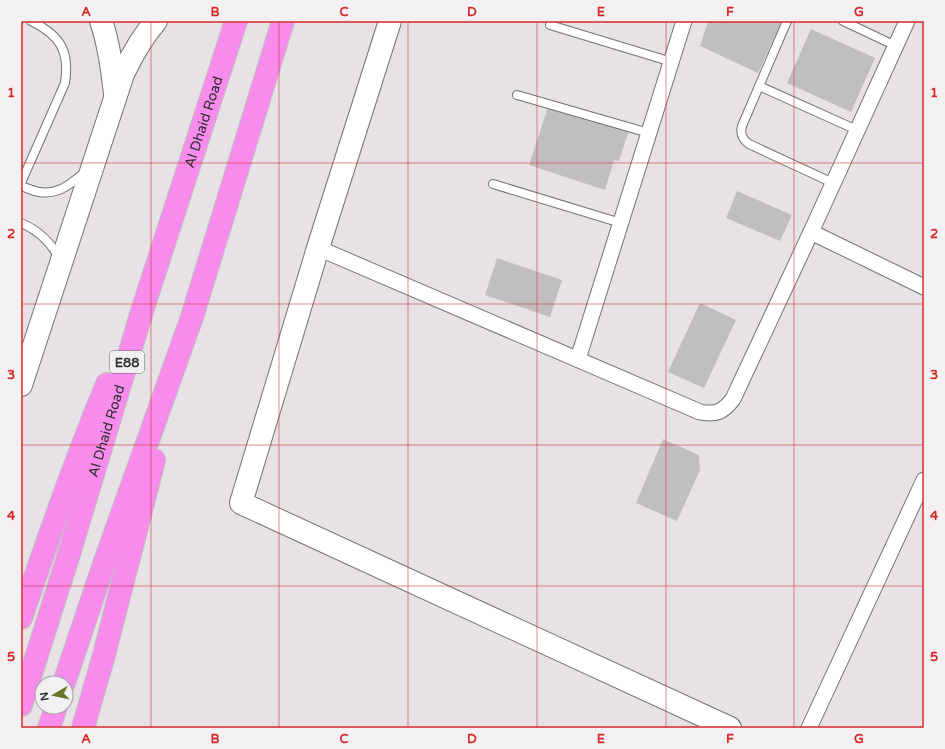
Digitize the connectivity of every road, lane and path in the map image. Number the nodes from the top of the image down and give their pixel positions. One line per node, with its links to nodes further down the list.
1 (31, 21): 20 (lane)
2 (101, 21): 16 (street)
3 (156, 21): 16 (street)
4 (236, 21): 30 (highway, Al Dhaid Road / E88)
5 (283, 21): 31 (highway)
6 (390, 21): 27 (street)
7 (684, 21): 13 (street)
8 (787, 21): 14 (lane)
9 (843, 21): 12 (lane)
10 (907, 21): 12 (street)
11 (550, 24): 13 (lane)
12 (896, 46): 17 (street)
13 (672, 62): 18 (street)
14 (759, 86): 17 (lane); 21 (lane)
15 (517, 95): 18 (lane)
16 (115, 98): 19 (street)
17 (857, 130): 21 (street)
18 (649, 133): 25 (street)
19 (93, 166): 23 (lane); 28 (street)
20 (21, 183)
21 (833, 183): 26 (street)
22 (493, 184): 25 (lane)
23 (21, 186)
24 (21, 223): 28 (lane)
25 (621, 223): 32 (street)
26 (811, 232): 29 (street); 32 (street)
27 (318, 248): 32 (street); 42 (street)
28 (61, 262): 33 (street)
29 (924, 287)
30 (144, 305): 36 (highway); 38 (highway, Al Dhaid Road / E88)
31 (192, 317): 37 (highway); 41 (highway)
32 (578, 359)
33 (21, 385)
34 (924, 480): 35 (street)
35 (918, 510): 43 (street)
36 (21, 618)
37 (67, 675)
38 (21, 704)
39 (53, 715): 40 (highway)
40 (49, 728)
41 (83, 728)
42 (730, 728)
43 (809, 728)

